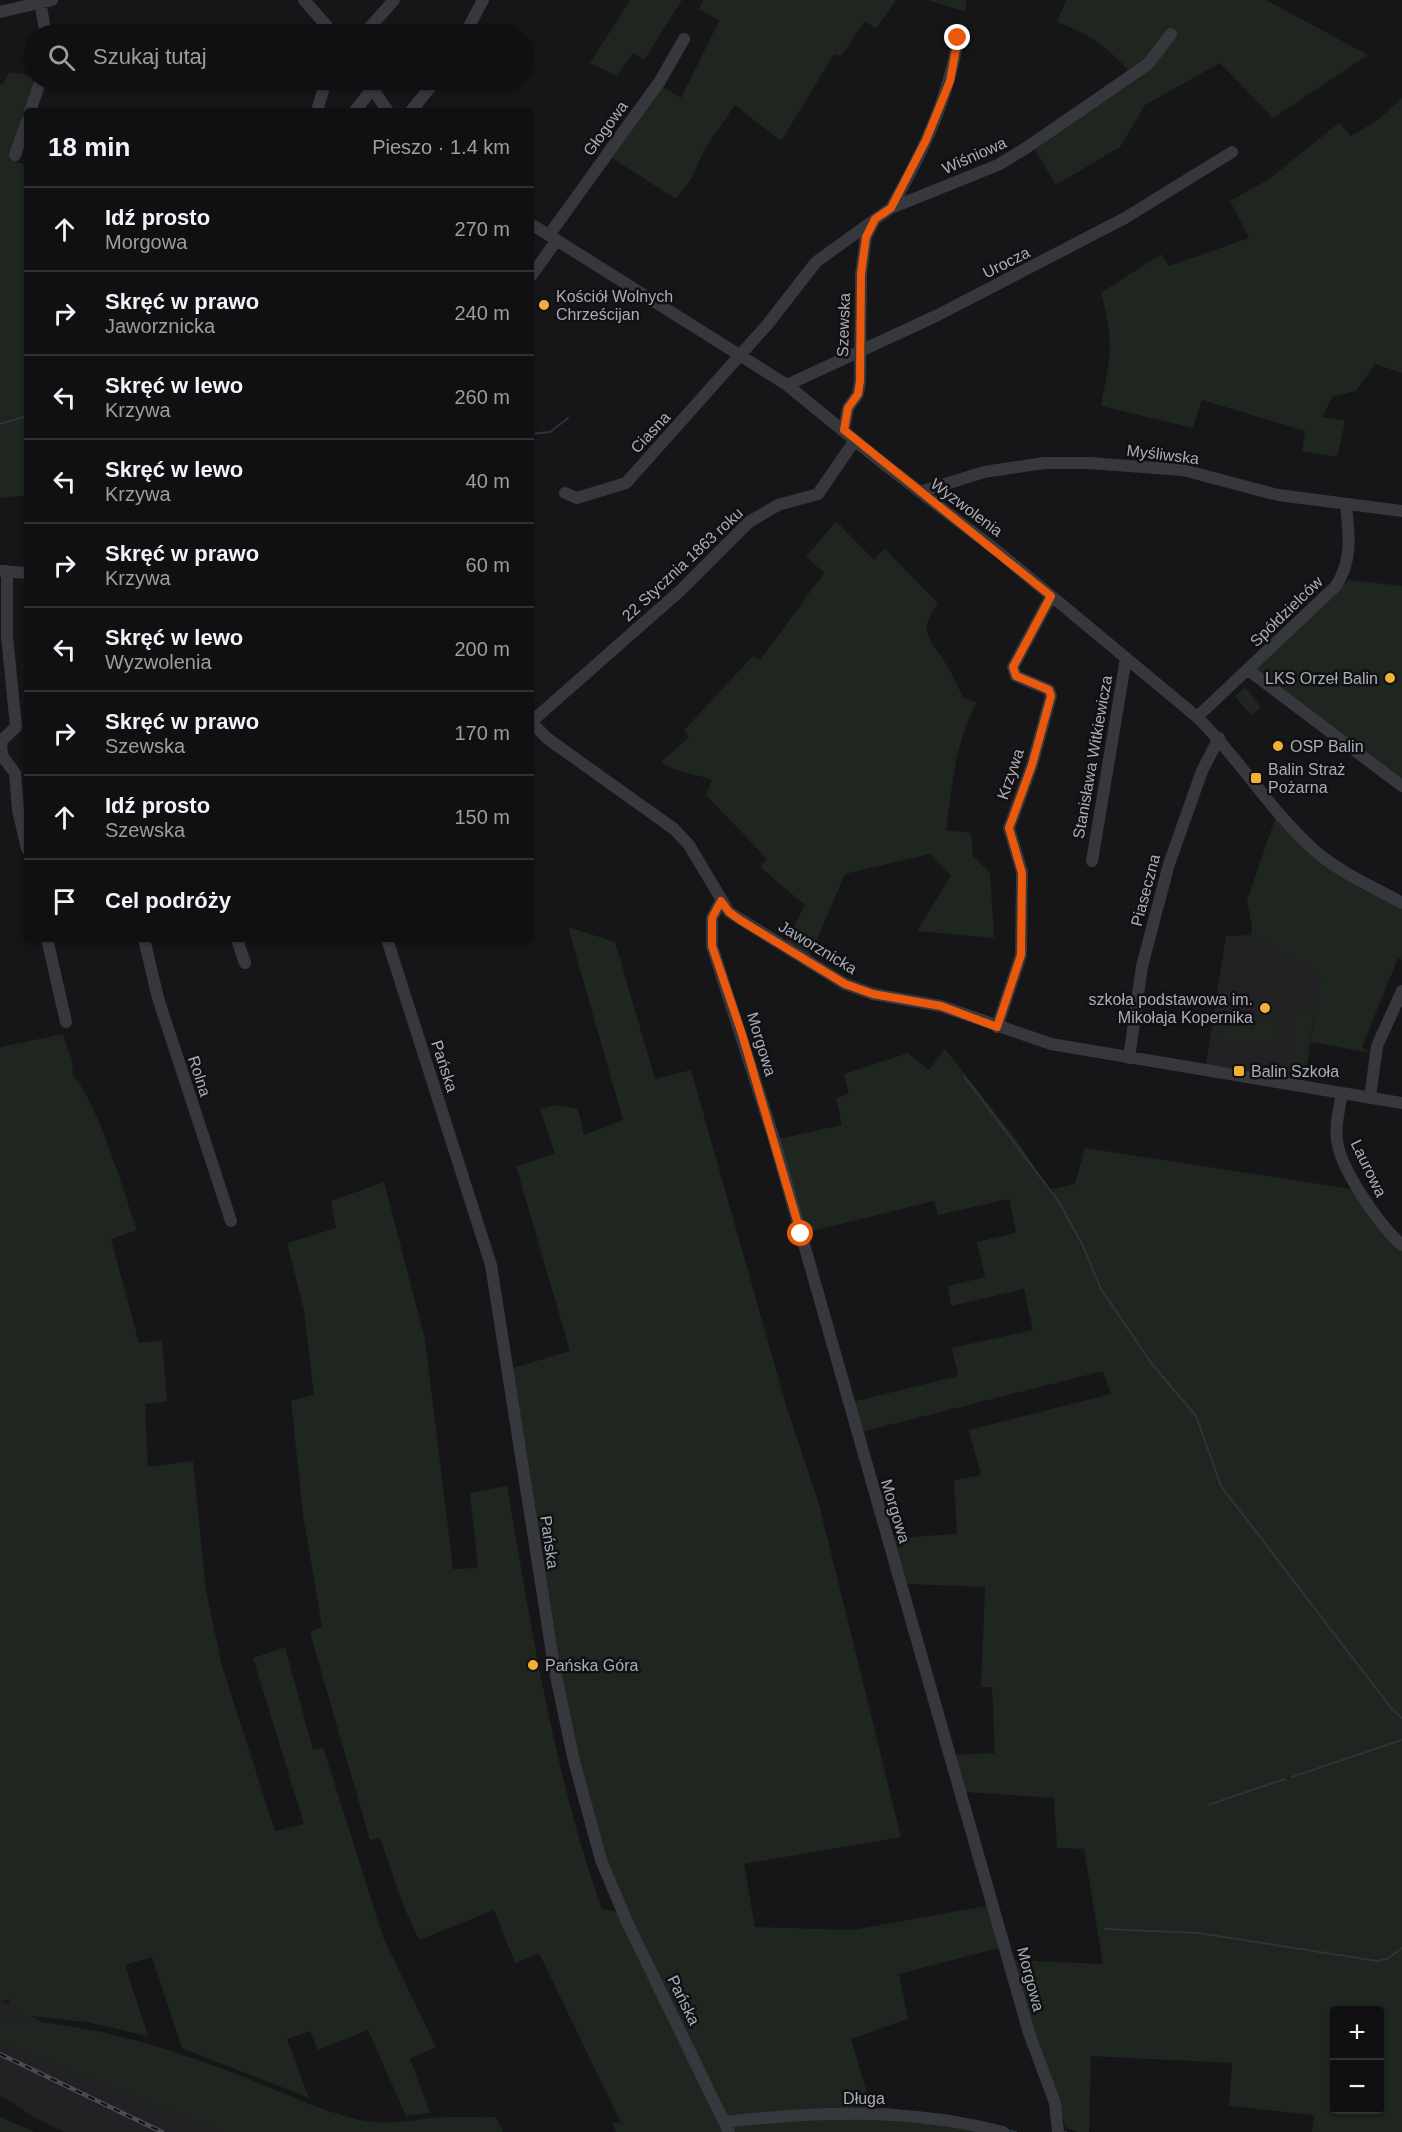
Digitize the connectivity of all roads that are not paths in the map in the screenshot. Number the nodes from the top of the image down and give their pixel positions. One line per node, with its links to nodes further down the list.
1 (304, 0): 7 (street)
2 (394, 0): 8 (street)
3 (483, 0): 9 (street)
4 (46, 1): 5 (street); 6 (street)
5 (0, 12)
6 (46, 24)
7 (325, 24)
8 (373, 24)
9 (470, 24)
10 (1171, 34): 26 (street, Wiśniowa)
11 (958, 38): 26 (street)
12 (684, 39): 29 (street, Głogowa)
13 (38, 90): 18 (street)
14 (323, 90): 19 (street)
15 (366, 90): 20 (street)
16 (373, 90): 21 (street)
17 (428, 90): 22 (street)
18 (31, 108)
19 (318, 108)
20 (357, 108)
21 (386, 108)
22 (413, 108)
23 (24, 130): 25 (street)
24 (1232, 152): 31 (street, Urocza)
25 (15, 155)
26 (891, 208): 27 (street, Wiśniowa)
27 (875, 219): 31 (street, Szewska); 32 (street, Wiśniowa)
28 (534, 226): 29 (street, Wyzwolenia)
29 (553, 238): 30 (street, Głogowa); 32 (street, Wyzwolenia)
30 (534, 271)
31 (860, 350): 33 (street, Urocza); 34 (street, Szewska)
32 (740, 354): 33 (street, Wyzwolenia); 37 (street, Ciasna)
33 (787, 385): 34 (street, Wyzwolenia)
34 (844, 430): 35 (street, Wyzwolenia)
35 (855, 440): 36 (street, Wyzwolenia); 46 (street, 22 Stycznia 1863 roku)
36 (920, 492): 38 (street, Myśliwska); 42 (street, Wyzwolenia)
37 (565, 493)
38 (1346, 505): 39 (street, Myśliwska); 44 (street, Spółdzielców)
39 (1402, 511)
40 (3, 571): 41 (street); 50 (street)
41 (24, 573)
42 (1051, 596): 43 (street, Wyzwolenia); 61 (street, Krzywa)
43 (1126, 658): 45 (street, Wyzwolenia); 51 (street, Stanisława Witkiewicza)
44 (1248, 670): 45 (street, Spółdzielców); 49 (street)
45 (1197, 717): 48 (street, Wyzwolenia)
46 (534, 719)
47 (534, 725): 52 (street, Jaworznicka)
48 (1219, 738): 53 (street, Wyzwolenia); 62 (street, Piaseczna)
49 (1402, 786)
50 (24, 836)
51 (1092, 861)
52 (721, 901): 61 (street, Jaworznicka); 70 (street, Morgowa)
53 (1402, 903)
54 (48, 942): 60 (street)
55 (145, 942): 66 (street, Rolna)
56 (238, 942): 58 (street)
57 (388, 942): 68 (street, Pańska)
58 (245, 963)
59 (1402, 991): 64 (street)
60 (66, 1022)
61 (997, 1027): 62 (street, Jaworznicka)
62 (1129, 1058): 63 (street, Jaworznicka)
63 (1342, 1094): 64 (street, Jaworznicka); 67 (street, Laurowa)
64 (1370, 1098): 65 (street)
65 (1402, 1103)
66 (231, 1221)
67 (1402, 1245)
68 (727, 2127): 69 (street, Długa)
69 (1003, 2132)
70 (1058, 2132)

